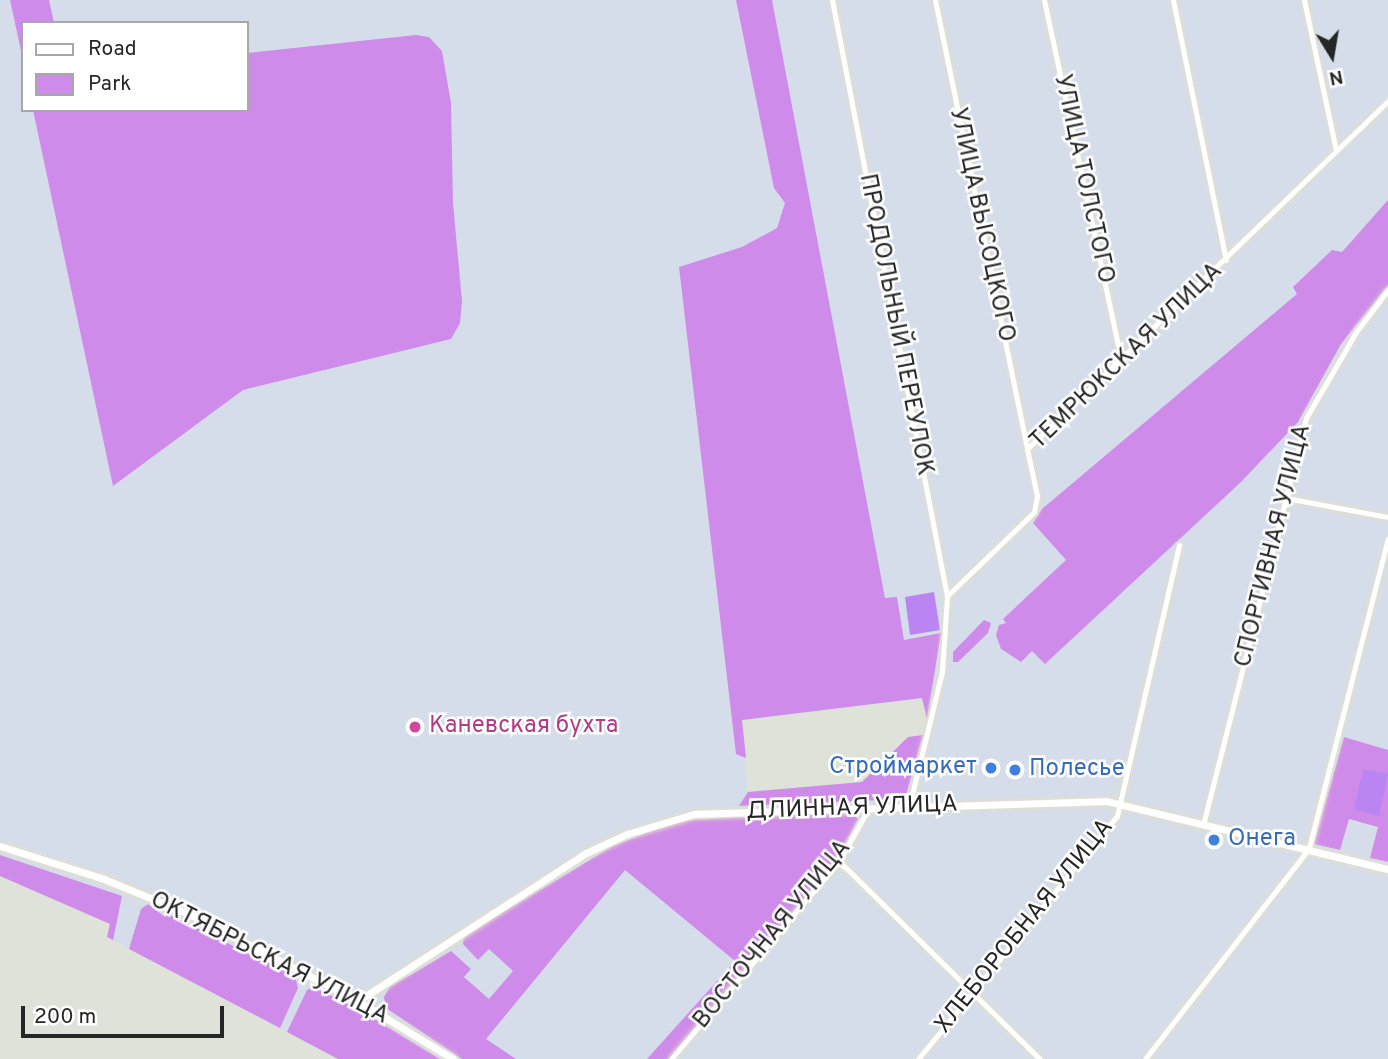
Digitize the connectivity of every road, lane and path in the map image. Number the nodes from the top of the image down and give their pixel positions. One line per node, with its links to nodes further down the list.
1 (832, 0): 16 (street, ПРОДОЛЬНЫЙ ПЕРЕУЛОК)
2 (934, 0): 11 (street, УЛИЦА ВЫСОЦКОГО)
3 (1044, 0): 10 (street, УЛИЦА ТОЛСТОГО)
4 (1173, 0): 8 (street)
5 (1304, 0): 7 (street)
6 (1388, 101): 7 (street, ТЕМРЮКСКАЯ УЛИЦА)
7 (1336, 150): 8 (street, ТЕМРЮКСКАЯ УЛИЦА)
8 (1226, 260): 10 (street, ТЕМРЮКСКАЯ УЛИЦА)
9 (1388, 290): 12 (street, СПОРТИВНАЯ УЛИЦА)
10 (1121, 359): 11 (street, ТЕМРЮКСКАЯ УЛИЦА)
11 (1027, 449): 16 (street, ТЕМРЮКСКАЯ УЛИЦА)
12 (1286, 498): 13 (street); 20 (street, СПОРТИВНАЯ УЛИЦА)
13 (1388, 517)
14 (1388, 539): 22 (street)
15 (1179, 545): 17 (street, ХЛЕБОРОБНАЯ УЛИЦА)
16 (947, 596): 18 (street)
17 (1122, 803): 18 (street, ДЛИННАЯ УЛИЦА); 20 (street, ДЛИННАЯ УЛИЦА); 25 (street, ХЛЕБОРОБНАЯ УЛИЦА)
18 (909, 807): 19 (street, ДЛИННАЯ УЛИЦА)
19 (869, 808): 23 (street, ВОСТОЧНАЯ УЛИЦА); 26 (street, ДЛИННАЯ УЛИЦА)
20 (1204, 821): 22 (street, ДЛИННАЯ УЛИЦА)
21 (0, 846): 26 (street, ОКТЯБРЬСКАЯ УЛИЦА)
22 (1309, 848): 24 (street, ДЛИННАЯ УЛИЦА); 31 (street)
23 (839, 861): 25 (street); 28 (street, ВОСТОЧНАЯ УЛИЦА)
24 (1388, 869)
25 (973, 990): 29 (street, ХЛЕБОРОБНАЯ УЛИЦА); 30 (street)
26 (358, 1001): 27 (street, ОКТЯБРЬСКАЯ УЛИЦА)
27 (453, 1059)
28 (671, 1059)
29 (918, 1059)
30 (1040, 1059)
31 (1145, 1059)

